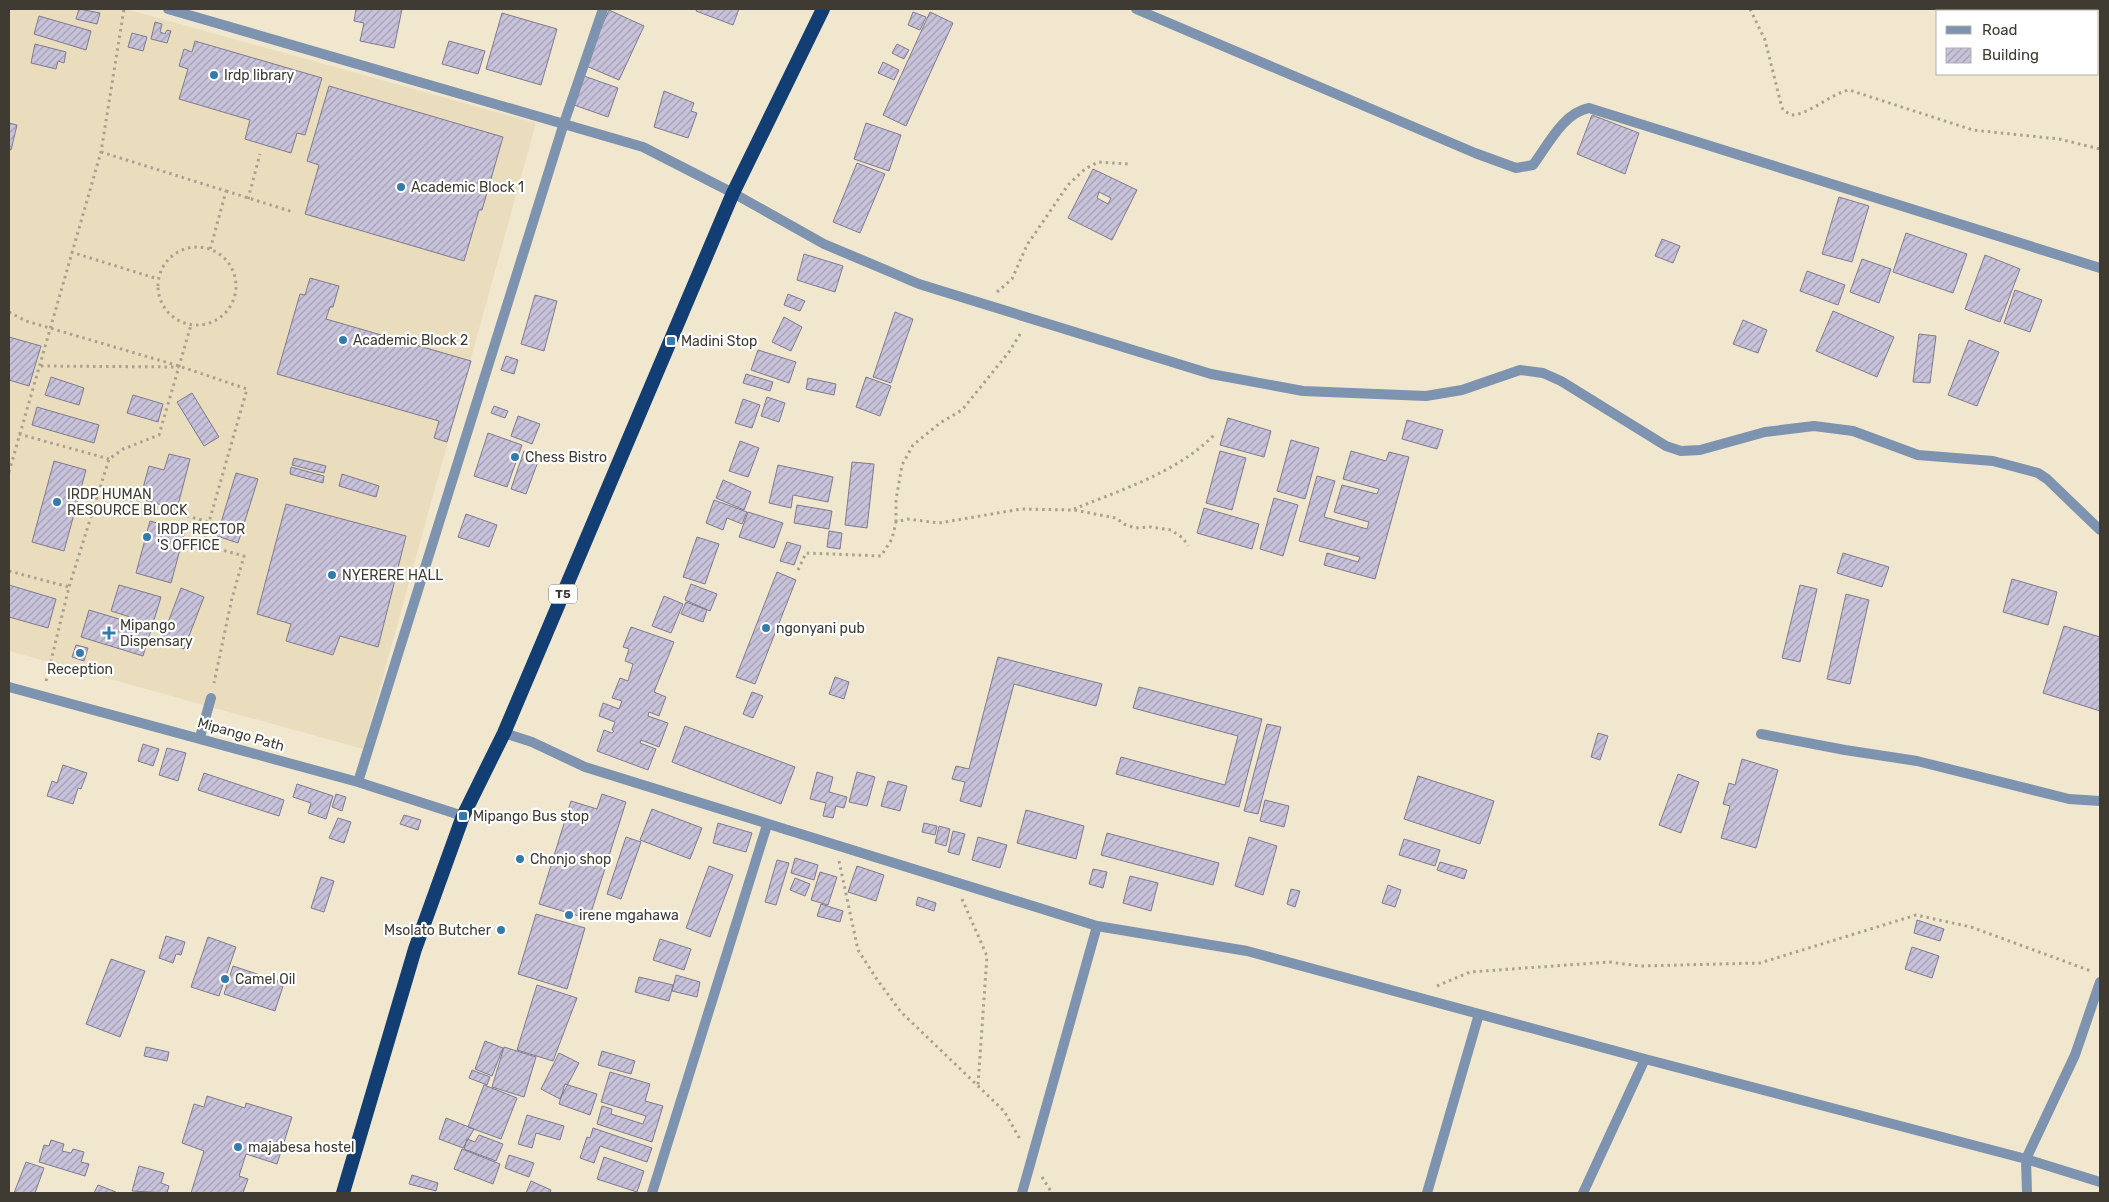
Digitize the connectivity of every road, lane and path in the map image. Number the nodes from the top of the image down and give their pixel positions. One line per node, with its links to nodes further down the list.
1 (124, 9): 9 (path)
2 (168, 9): 7 (street)
3 (603, 9): 7 (street)
4 (823, 9): 13 (highway, T5)
5 (1136, 9): 18 (street)
6 (1750, 9): 8 (path)
7 (564, 123): 13 (street); 46 (street)
8 (2100, 149)
9 (101, 152): 12 (path); 17 (path)
10 (260, 154): 14 (path)
11 (1128, 164): 20 (path)
12 (226, 191): 14 (path); 16 (path)
13 (733, 193): 20 (street); 43 (highway, T5)
14 (248, 199): 15 (path)
15 (293, 212)
16 (210, 250): 19 (path); 23 (path)
17 (71, 252): 19 (path); 24 (path)
18 (2100, 268)
19 (158, 279): 23 (path)
20 (984, 304): 22 (street)
21 (9, 312): 24 (path)
22 (1029, 318): 34 (path); 35 (street)
23 (191, 325): 26 (path)
24 (50, 327): 25 (path); 26 (path)
25 (41, 366): 26 (path); 27 (path)
26 (179, 367): 29 (path); 33 (path)
27 (19, 434): 29 (path); 30 (path)
28 (1214, 435): 32 (path)
29 (109, 459): 31 (path)
30 (9, 472)
31 (99, 492): 33 (path); 39 (path)
32 (1074, 510): 34 (path); 36 (path)
33 (210, 522): 42 (path)
34 (896, 522): 37 (path)
35 (2100, 530)
36 (1188, 546)
37 (798, 570)
38 (9, 571): 39 (path)
39 (69, 587): 41 (path)
40 (9, 687): 41 (street, Mipango Path)
41 (42, 695): 45 (street, Mipango Path)
42 (210, 698): 45 (street)
43 (504, 733): 48 (highway, T5); 49 (street)
44 (1761, 734): 47 (street)
45 (200, 737): 46 (street, Mipango Path)
46 (358, 782): 48 (street, Mipango Path)
47 (2100, 801)
48 (463, 816): 62 (highway, T5)
49 (767, 825): 50 (street); 63 (street)
50 (836, 843): 51 (street); 58 (path)
51 (952, 881): 52 (street); 58 (path)
52 (1097, 926): 55 (street); 60 (street)
53 (2100, 974): 55 (path)
54 (2100, 982): 59 (street)
55 (1413, 996): 56 (street)
56 (1479, 1014): 57 (street); 65 (street)
57 (1646, 1059): 59 (street); 66 (street)
58 (978, 1086): 60 (path)
59 (2026, 1159): 61 (street); 67 (street)
60 (1032, 1161): 64 (street)
61 (2100, 1182)
62 (343, 1193)
63 (652, 1193)
64 (1022, 1193)
65 (1427, 1193)
66 (1583, 1193)
67 (2027, 1193)

